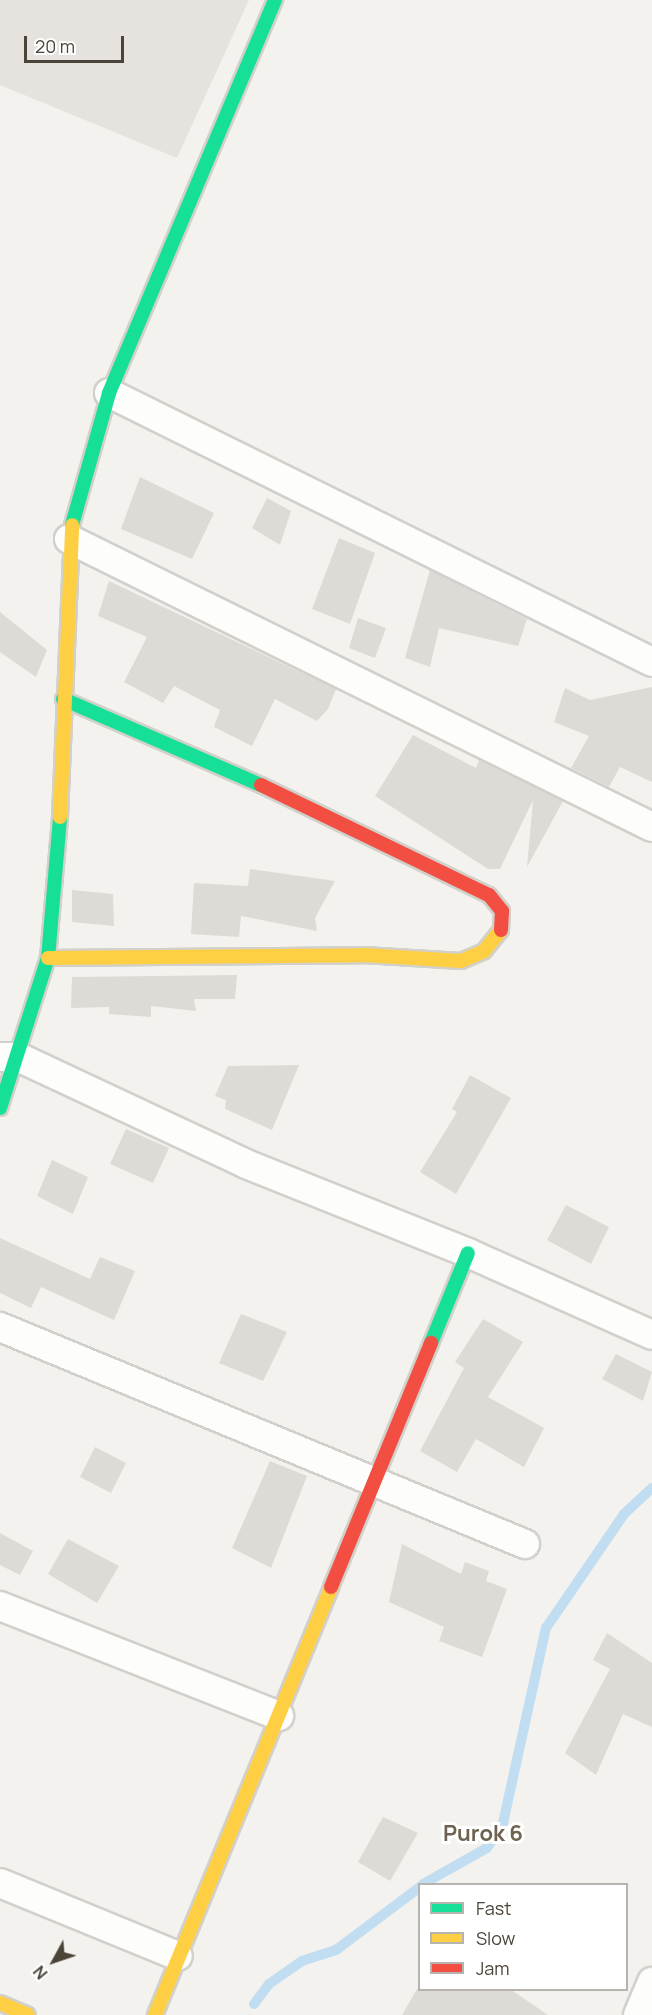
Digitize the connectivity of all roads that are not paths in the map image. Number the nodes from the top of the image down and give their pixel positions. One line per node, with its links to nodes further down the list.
1 (275, 0): 2 (main road)
2 (109, 393): 3 (main road); 4 (street)
3 (69, 539): 5 (main road); 6 (street)
4 (652, 662)
5 (63, 699): 7 (main road); 7 (main road)
6 (652, 827)
7 (48, 958): 8 (main road)
8 (9, 1057): 9 (main road); 10 (street)
9 (0, 1108)
10 (468, 1253): 12 (street); 13 (main road)
11 (0, 1327): 13 (street)
12 (652, 1335)
13 (378, 1483): 14 (street); 16 (main road)
14 (525, 1544)
15 (0, 1606): 16 (street)
16 (279, 1716): 18 (main road)
17 (0, 1883): 18 (street)
18 (178, 1956): 22 (main road)
19 (652, 1982): 23 (street)
20 (0, 2003): 21 (main road)
21 (28, 2015)
22 (155, 2015)
23 (638, 2015)

